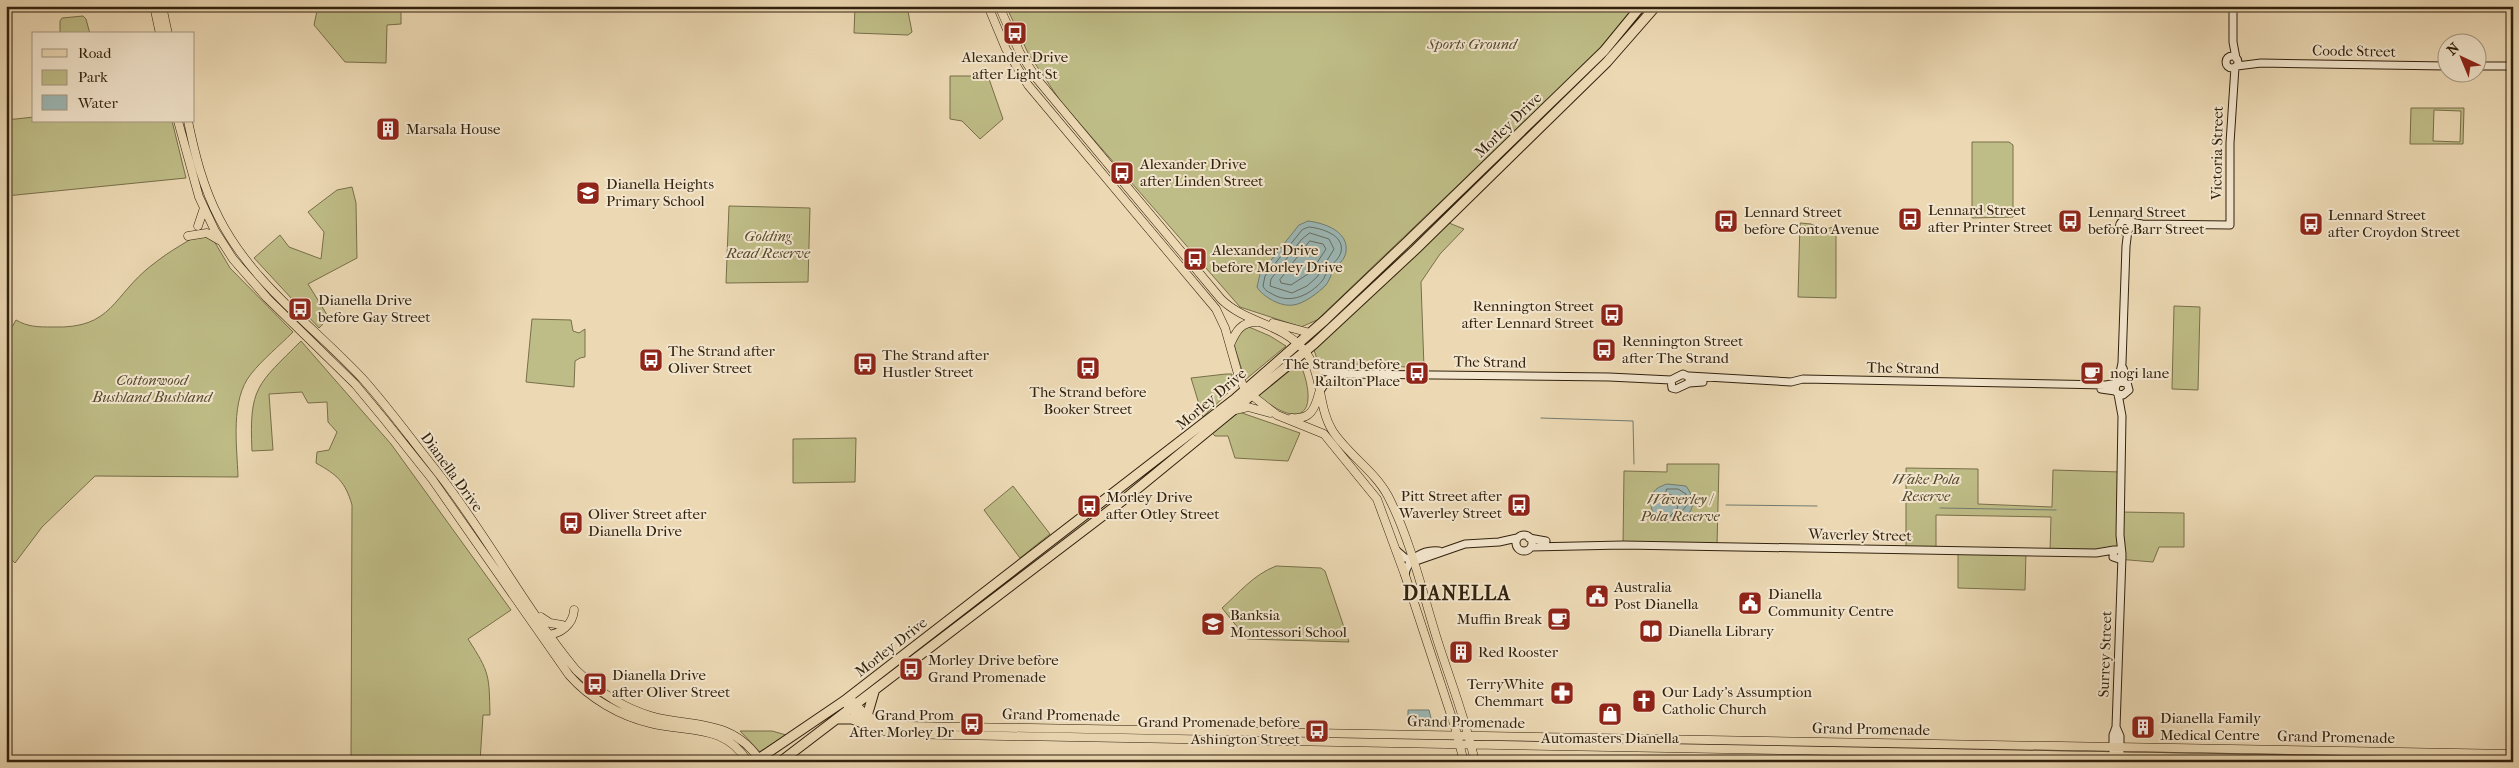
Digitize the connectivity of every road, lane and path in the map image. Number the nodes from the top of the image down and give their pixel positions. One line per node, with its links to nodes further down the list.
1 (154, 6): 8 (main road)
2 (162, 6): 9 (main road)
3 (988, 6): 24 (main road)
4 (999, 6): 21 (main road)
5 (1641, 6): 22 (highway, Morley Drive)
6 (1656, 6): 25 (highway, Morley Drive)
7 (2233, 6): 10 (street, Victoria Street)
8 (160, 32)
9 (168, 32)
10 (2234, 62): 11 (street, Coode Street); 18 (street, Victoria Street)
11 (2436, 66)
12 (2486, 66): 13 (street)
13 (2512, 67)
14 (178, 122): 16 (main road, Dianella Drive)
15 (188, 122): 45 (main road, Dianella Drive)
16 (204, 208): 17 (main road); 20 (main road, Dianella Drive)
17 (198, 226)
18 (2127, 227): 28 (street, Surrey Street)
19 (188, 236): 20 (main road)
20 (224, 246): 46 (main road, Dianella Drive)
21 (1262, 322): 22 (main road); 23 (main road); 24 (main road)
22 (1310, 333): 23 (highway, Morley Drive)
23 (1298, 343): 25 (main road); 30 (highway, Morley Drive)
24 (1230, 345): 30 (main road)
25 (1305, 351): 26 (main road); 30 (highway, Morley Drive)
26 (1312, 363): 27 (street, The Strand); 29 (main road)
27 (1670, 383): 28 (street, The Strand); 29 (street, The Strand)
28 (2120, 388): 40 (street, Surrey Street)
29 (1320, 391): 32 (main road); 41 (main road)
30 (1248, 393): 31 (highway, Morley Drive); 32 (main road); 43 (highway, Morley Drive)
31 (1235, 410): 32 (main road); 44 (highway, Morley Drive)
32 (1281, 416): 39 (main road)
33 (1517, 538): 34 (street); 35 (street); 38 (street)
34 (1529, 538): 36 (street, Waverley Street); 37 (street)
35 (1499, 542): 38 (street); 41 (street)
36 (1558, 543): 37 (street, Waverley Street); 40 (street, Waverley Street)
37 (1530, 547): 38 (street)
38 (1517, 548)
39 (1397, 551): 41 (street); 42 (main road)
40 (2117, 554): 59 (street, Surrey Street)
41 (1413, 559): 42 (street); 56 (main road)
42 (1405, 575): 57 (main road)
43 (1002, 580): 44 (highway); 52 (highway, Morley Drive)
44 (1008, 588): 51 (highway, Morley Drive)
45 (533, 610): 47 (main road); 48 (main road, Dianella Drive)
46 (533, 625): 48 (main road); 50 (main road, Dianella Drive)
47 (564, 626): 48 (main road); 49 (main road)
48 (550, 634): 49 (main road, Dianella Drive); 50 (main road)
49 (559, 647): 64 (main road, Dianella Drive)
50 (552, 653): 65 (main road, Dianella Drive)
51 (875, 692): 53 (highway, Morley Drive); 55 (highway)
52 (846, 699): 53 (main road, Grand Promenade); 64 (highway, Morley Drive)
53 (853, 708): 54 (highway, Morley Drive); 55 (main road, Grand Promenade)
54 (839, 719): 55 (highway); 66 (highway, Morley Drive)
55 (867, 721): 57 (main road, Grand Promenade)
56 (1469, 736): 57 (main road, Grand Promenade); 58 (main road); 61 (main road, Grand Promenade)
57 (1458, 740): 58 (main road, Grand Promenade); 67 (main road)
58 (1471, 744): 60 (main road, Grand Promenade); 68 (main road)
59 (2116, 752): 61 (main road, Grand Promenade); 62 (main road, Grand Promenade); 63 (main road, Grand Promenade); 71 (main road, Grand Promenade)
60 (2010, 754): 61 (main road, Grand Promenade); 69 (main road)
61 (2028, 754): 63 (main road, Grand Promenade)
62 (2513, 754)
63 (2058, 755): 70 (main road)
64 (758, 761)
65 (748, 762)
66 (780, 762)
67 (1464, 762)
68 (1475, 762)
69 (2017, 762)
70 (2040, 762)
71 (2434, 762)

